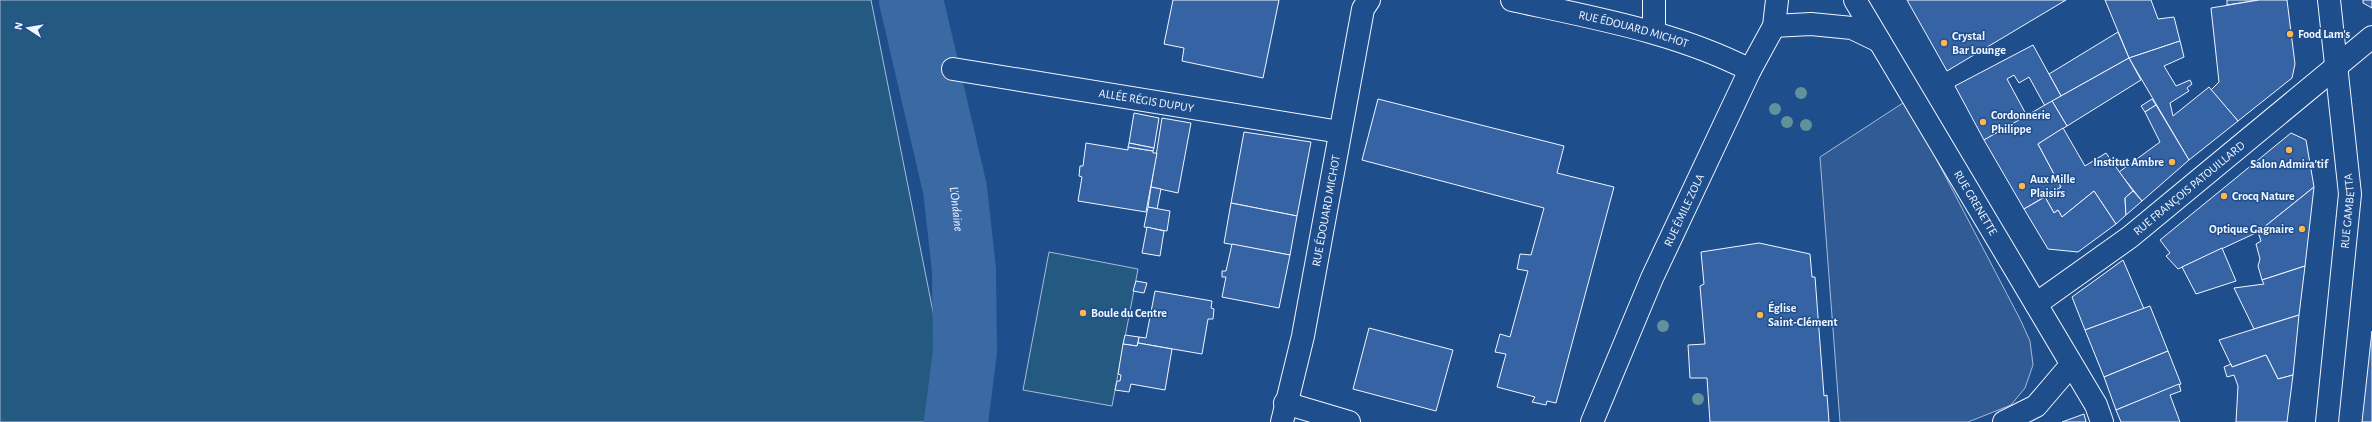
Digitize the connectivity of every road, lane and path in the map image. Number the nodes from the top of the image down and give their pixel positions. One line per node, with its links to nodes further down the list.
1 (1369, 0): 14 (street, RUE ÉDOUARD MICHOT)
2 (1512, 0): 8 (street, RUE ÉDOUARD MICHOT)
3 (1654, 0): 8 (street)
4 (1777, 0): 7 (street, RUE ÉMILE ZOLA)
5 (1855, 0): 10 (street, RUE GRENETTE)
6 (2330, 0): 11 (street, RUE GAMBETTA)
7 (1774, 26): 10 (street); 13 (street, RUE ÉMILE ZOLA)
8 (1654, 32): 13 (street, RUE ÉDOUARD MICHOT)
9 (2372, 37): 11 (street, RUE FRANÇOIS PATOUILLARD)
10 (1879, 41): 15 (street, RUE GRENETTE)
11 (2337, 64): 15 (street, RUE FRANÇOIS PATOUILLARD); 22 (street, RUE GAMBETTA)
12 (954, 69): 14 (street, ALLÉE RÉGIS DUPUY)
13 (1750, 70): 19 (street, RUE ÉMILE ZOLA)
14 (1340, 132): 17 (street, RUE ÉDOUARD MICHOT)
15 (2036, 304): 16 (street, RUE GRENETTE)
16 (2071, 365): 20 (street); 21 (street, RUE GRENETTE)
17 (1283, 413): 18 (street)
18 (1349, 422)
19 (1592, 422)
20 (2004, 422)
21 (2102, 422)
22 (2327, 422)

